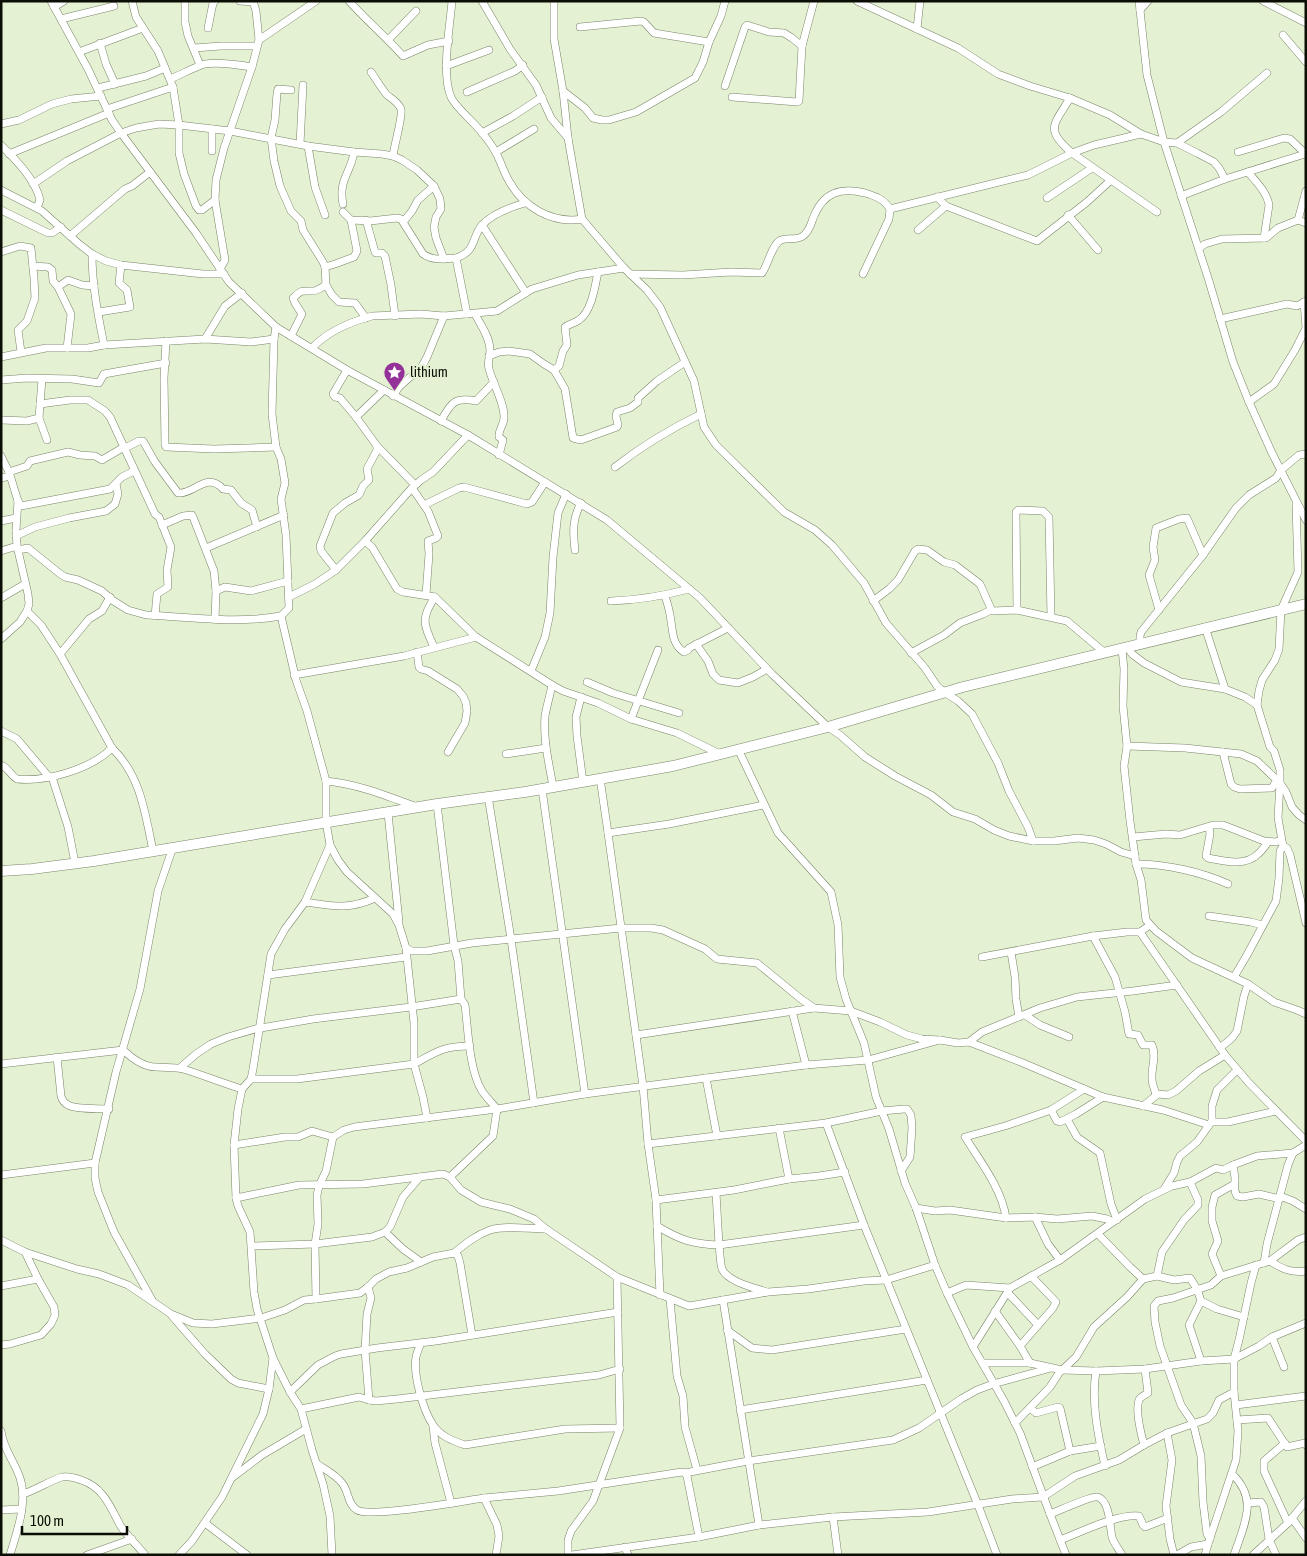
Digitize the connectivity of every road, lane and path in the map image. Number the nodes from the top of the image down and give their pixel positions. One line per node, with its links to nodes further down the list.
1 (64, 1): 19 (street)
2 (132, 1): 26 (street)
3 (185, 1): 36 (street)
4 (215, 1): 27 (street)
5 (240, 1): 18 (street)
6 (316, 1): 33 (street)
7 (349, 1): 30 (street)
8 (452, 1): 31 (street)
9 (482, 1): 43 (street)
10 (554, 1): 54 (street)
11 (725, 1): 32 (street)
12 (814, 1): 35 (street)
13 (857, 1): 28 (street)
14 (920, 1): 28 (street)
15 (1139, 1): 21 (street)
16 (1148, 1): 21 (street)
17 (1263, 1): 24 (street)
18 (253, 2): 33 (street)
19 (53, 4): 23 (street)
20 (114, 6): 23 (street)
21 (1140, 10): 71 (street)
22 (416, 11): 30 (street)
23 (62, 19): 38 (street)
24 (1306, 23)
25 (580, 27): 32 (street)
26 (143, 28): 34 (street); 44 (street)
27 (208, 28)
28 (918, 29): 59 (street)
29 (1283, 35): 39 (street)
30 (388, 40): 31 (street)
31 (448, 41): 42 (street)
32 (708, 42): 54 (street)
33 (258, 43): 36 (street); 41 (street)
34 (100, 44): 38 (street); 48 (street)
35 (802, 46): 50 (street); 58 (street)
36 (194, 48): 40 (street)
37 (489, 50): 42 (street)
38 (79, 52): 52 (street)
39 (1306, 62)
40 (200, 65): 41 (street); 47 (street)
41 (252, 66): 65 (street)
42 (446, 66): 67 (street)
43 (523, 66): 55 (street); 57 (street)
44 (165, 68): 47 (street); 48 (street)
45 (371, 72): 83 (street)
46 (1267, 73): 72 (street)
47 (170, 79): 51 (street)
48 (115, 84): 52 (street)
49 (303, 85): 73 (street)
50 (725, 86)
51 (173, 87): 60 (street); 62 (street)
52 (98, 88): 56 (street)
53 (291, 90): 69 (street)
54 (563, 91): 70 (street)
55 (467, 92)
56 (101, 96): 60 (street); 61 (street)
57 (542, 97): 67 (street); 70 (street)
58 (732, 97)
59 (1070, 98): 68 (street); 80 (street)
60 (108, 111): 66 (street); 81 (street)
61 (1, 124)
62 (179, 125): 63 (street); 66 (street); 96 (street)
63 (212, 129): 65 (street); 76 (street)
64 (534, 129): 78 (street)
65 (230, 131): 69 (street); 96 (street)
66 (121, 133): 85 (street); 89 (street)
67 (482, 133): 78 (street)
68 (1140, 134): 71 (street); 80 (street)
69 (271, 138): 73 (street); 124 (street)
70 (568, 138): 105 (street)
71 (1164, 142): 72 (street); 93 (street)
72 (1176, 143): 87 (street)
73 (300, 144): 75 (street)
74 (1, 145): 81 (street)
75 (308, 146): 77 (street); 103 (street)
76 (212, 151)
77 (354, 152): 83 (street); 106 (street)
78 (496, 152): 97 (street)
79 (1238, 152): 82 (street)
80 (1072, 153): 84 (street); 94 (street)
81 (9, 154): 89 (street)
82 (1305, 154): 86 (street)
83 (393, 156): 90 (street)
84 (1092, 168): 88 (street); 95 (street)
85 (150, 172): 114 (street); 126 (street)
86 (1248, 172): 87 (street); 115 (street)
87 (1225, 179): 93 (street)
88 (1111, 180): 102 (street); 104 (street)
89 (33, 184): 99 (street)
90 (434, 186): 109 (street); 121 (street)
91 (1, 190): 99 (street)
92 (1306, 191): 108 (street)
93 (1181, 196): 116 (street)
94 (937, 197): 98 (street); 100 (street)
95 (1047, 198)
96 (215, 200): 126 (street)
97 (526, 203): 105 (street); 111 (street)
98 (946, 206): 104 (street); 113 (street)
99 (37, 208): 112 (street)
100 (890, 209): 128 (street); 129 (street)
101 (1, 210): 112 (street)
102 (1157, 212)
103 (325, 215)
104 (1068, 215): 117 (street)
105 (582, 219): 125 (street)
106 (351, 220): 107 (street); 124 (street)
107 (366, 220): 109 (street); 138 (street)
108 (1298, 220): 110 (street); 115 (street)
109 (404, 221): 121 (street)
110 (1306, 222)
111 (482, 225): 120 (street); 134 (street)
112 (61, 227): 114 (street)
113 (918, 230)
114 (70, 236): 119 (street)
115 (1264, 238): 116 (street)
116 (1198, 248): 141 (street)
117 (1098, 250)
118 (1, 252): 123 (street)
119 (92, 254): 122 (street); 131 (street)
120 (456, 258): 121 (street); 137 (street)
121 (444, 259)
122 (122, 265): 126 (street); 136 (street)
123 (33, 266): 132 (street); 150 (street)
124 (325, 266): 130 (street)
125 (624, 268): 127 (street); 128 (street)
126 (222, 272): 133 (street)
127 (598, 272): 134 (street); 156 (street)
128 (630, 274): 153 (street)
129 (863, 274)
130 (326, 285): 140 (street); 143 (street)
131 (94, 286): 132 (street); 136 (street)
132 (58, 287): 148 (street)
133 (242, 293): 142 (street); 144 (street)
134 (526, 293): 137 (street)
135 (1305, 301): 141 (street); 162 (street)
136 (99, 312): 147 (street)
137 (471, 314): 139 (street); 151 (street)
138 (395, 316): 139 (street); 140 (street)
139 (444, 316): 161 (street)
140 (366, 318): 149 (street)
141 (1220, 319): 162 (street)
142 (276, 327): 143 (street); 145 (street)
143 (291, 336): 149 (street)
144 (205, 339): 145 (street); 146 (street)
145 (274, 339): 173 (street)
146 (166, 341): 147 (street); 154 (street)
147 (104, 345): 148 (street)
148 (66, 348): 150 (street)
149 (312, 348): 155 (street)
150 (21, 352): 152 (street)
151 (489, 356): 156 (street); 159 (street)
152 (1, 357)
153 (685, 362): 156 (street); 164 (street)
154 (166, 363): 157 (street); 173 (street)
155 (347, 370): 160 (street); 165 (street)
156 (554, 370)
157 (42, 379): 158 (street); 163 (street)
158 (1, 380)
159 (494, 382): 168 (street); 176 (street)
160 (384, 390): 161 (street); 165 (street)
161 (394, 396): 168 (street)
162 (1249, 402): 179 (street)
163 (40, 404): 166 (street); 174 (street)
164 (701, 414): 178 (street); 216 (street)
165 (356, 417): 171 (street)
166 (39, 418): 167 (street); 170 (street)
167 (1, 420)
168 (441, 421): 169 (street)
169 (468, 435): 176 (street); 185 (street)
170 (47, 440)
171 (377, 446): 185 (street); 204 (street)
172 (1306, 446): 175 (street)
173 (276, 447): 191 (street)
174 (124, 448): 180 (street); 181 (street); 196 (street)
175 (1302, 454): 179 (street)
176 (499, 455): 183 (street)
177 (1, 456): 181 (street)
178 (615, 467)
179 (1281, 470): 187 (street); 203 (street)
180 (134, 471): 184 (street); 195 (street)
181 (9, 474): 182 (street); 188 (street)
182 (1, 478)
183 (545, 482): 186 (street); 190 (street)
184 (116, 484): 188 (street); 197 (street)
185 (414, 486): 190 (street); 198 (street)
186 (566, 494): 189 (street); 241 (street)
187 (1296, 499): 193 (street); 221 (street)
188 (18, 501): 192 (street)
189 (581, 503): 201 (street); 207 (street)
190 (424, 505): 209 (street)
191 (284, 515): 196 (street); 205 (street)
192 (16, 518): 194 (street); 197 (street)
193 (1306, 520)
194 (1, 522)
195 (162, 525): 200 (street); 223 (street)
196 (257, 527): 200 (street)
197 (16, 536): 199 (street)
198 (365, 541): 204 (street); 209 (street)
199 (17, 548): 202 (street); 206 (street); 211 (street)
200 (206, 548): 208 (street)
201 (575, 550)
202 (1, 551)
203 (1203, 555): 220 (street); 220 (street)
204 (336, 570): 212 (street)
205 (288, 581): 208 (street); 212 (street)
206 (25, 584): 214 (street); 222 (street)
207 (689, 589): 210 (street); 228 (street)
208 (216, 591): 226 (street)
209 (426, 595): 213 (street)
210 (665, 596): 215 (street); 231 (street)
211 (110, 597): 223 (street); 239 (street)
212 (289, 597): 224 (street)
213 (435, 597): 229 (street); 233 (street)
214 (1, 598)
215 (611, 601)
216 (873, 601): 218 (street); 237 (street)
217 (1306, 604): 221 (street)
218 (991, 610): 219 (street); 237 (street)
219 (1017, 610): 225 (street); 225 (street)
220 (1159, 610): 232 (street)
221 (1281, 610): 227 (street); 249 (street)
222 (27, 611): 230 (street); 239 (street)
223 (155, 616): 226 (street)
224 (281, 616): 226 (street); 242 (street)
225 (1051, 617): 238 (street)
226 (215, 619)
227 (1205, 627): 232 (street); 245 (street)
228 (728, 628): 231 (street); 240 (street)
229 (476, 637): 233 (street); 241 (street)
230 (1, 639)
231 (696, 644): 240 (street)
232 (1140, 644): 234 (street)
233 (434, 648): 236 (street)
234 (1125, 648): 238 (street); 245 (street); 254 (street)
235 (658, 650): 248 (street)
236 (417, 652): 242 (street); 258 (street)
237 (911, 653): 246 (street)
238 (1105, 653): 246 (street)
239 (60, 654): 255 (street)
240 (767, 669): 252 (street)
241 (530, 672): 244 (street)
242 (294, 674): 265 (street)
243 (587, 682): 248 (street)
244 (552, 685): 247 (street); 256 (street)
245 (1224, 688): 249 (street)
246 (944, 692): 252 (street); 280 (street)
247 (581, 697): 251 (street); 267 (street)
248 (638, 700): 250 (street); 251 (street)
249 (1257, 705): 266 (street)
250 (679, 712)
251 (631, 719): 261 (street)
252 (828, 727): 257 (street); 280 (street)
253 (1, 731): 263 (street)
254 (1127, 746): 259 (street); 279 (street)
255 (112, 748): 263 (street); 285 (street)
256 (546, 748): 260 (street); 268 (street)
257 (738, 750): 261 (street); 272 (street)
258 (448, 752)
259 (1223, 752): 266 (street); 266 (street)
260 (506, 754)
261 (720, 754): 264 (street)
262 (1, 765): 263 (street)
263 (51, 777): 287 (street)
264 (600, 778): 267 (street); 278 (street)
265 (326, 781): 273 (street); 276 (street)
266 (1278, 781): 275 (street); 282 (street)
267 (583, 782): 268 (street)
268 (553, 787): 269 (street)
269 (542, 789): 270 (street); 300 (street)
270 (488, 796): 271 (street); 302 (street)
271 (437, 804): 273 (street); 303 (street)
272 (764, 805): 278 (street); 317 (street)
273 (418, 807): 274 (street)
274 (388, 813): 276 (street); 295 (street)
275 (1306, 820)
276 (326, 822): 283 (street); 284 (street)
277 (1209, 827): 279 (street); 281 (street); 281 (street)
278 (608, 833): 298 (street)
279 (1133, 837): 286 (street)
280 (1033, 841): 286 (street)
281 (1268, 842): 282 (street)
282 (1282, 843): 294 (street); 297 (street)
283 (330, 845): 291 (street); 292 (street)
284 (173, 847): 285 (street); 327 (street)
285 (153, 851): 287 (street)
286 (1135, 856): 288 (street)
287 (75, 863): 289 (street)
288 (1136, 864): 290 (street); 296 (street)
289 (1, 871)
290 (1228, 884)
291 (375, 898): 292 (street); 295 (street)
292 (305, 902): 308 (street)
293 (1209, 916): 297 (street)
294 (1306, 923)
295 (399, 925): 304 (street)
296 (1150, 925): 299 (street); 309 (street)
297 (1262, 925): 309 (street)
298 (621, 928): 300 (street); 315 (street); 321 (street)
299 (1140, 932): 301 (street); 311 (street)
300 (563, 934): 302 (street); 341 (street)
301 (1093, 936): 305 (street); 312 (street)
302 (511, 939): 303 (street); 344 (street)
303 (454, 945): 304 (street); 313 (street)
304 (406, 948): 306 (street)
305 (1011, 952): 307 (street); 319 (street)
306 (406, 957): 308 (street); 314 (street)
307 (982, 957)
308 (268, 975): 320 (street)
309 (1234, 977): 310 (street)
310 (1248, 984): 318 (street); 326 (street)
311 (1177, 985): 312 (street); 326 (street)
312 (1119, 992): 319 (street); 342 (street)
313 (461, 999): 314 (street); 325 (street)
314 (411, 1008): 320 (street); 332 (street)
315 (814, 1008): 316 (street); 317 (street)
316 (792, 1011): 321 (street); 333 (street)
317 (851, 1011): 323 (street); 330 (street)
318 (1306, 1014)
319 (1022, 1016): 322 (street); 324 (street)
320 (260, 1028): 334 (street); 337 (street)
321 (636, 1034): 338 (street)
322 (1069, 1037)
323 (940, 1040): 324 (street); 330 (street)
324 (970, 1042): 340 (street)
325 (470, 1046): 332 (street); 347 (street)
326 (1220, 1048): 328 (street)
327 (122, 1050): 329 (street); 334 (street); 346 (street)
328 (1225, 1055): 335 (street); 342 (street)
329 (57, 1057): 331 (street); 346 (street)
330 (868, 1060): 333 (street); 349 (street)
331 (1, 1064)
332 (414, 1064): 337 (street); 351 (street)
333 (806, 1065): 336 (street)
334 (180, 1068): 339 (street)
335 (1237, 1070): 350 (street); 354 (street)
336 (706, 1078): 338 (street); 357 (street)
337 (251, 1079): 339 (street)
338 (643, 1086): 341 (street); 359 (street)
339 (242, 1089): 360 (street)
340 (1084, 1089): 343 (street); 348 (street)
341 (585, 1094): 344 (street)
342 (1156, 1095): 345 (street)
343 (1104, 1097): 345 (street); 352 (street)
344 (534, 1103): 347 (street)
345 (1143, 1106): 354 (street)
346 (109, 1109): 363 (street)
347 (498, 1109): 351 (street); 369 (street)
348 (1051, 1110): 352 (street); 382 (street)
349 (882, 1111): 353 (street); 365 (street); 365 (street)
350 (1276, 1111): 354 (street); 358 (street)
351 (426, 1118): 356 (street)
352 (1067, 1119): 383 (street)
353 (826, 1123): 355 (street); 366 (street)
354 (1210, 1123): 374 (street)
355 (780, 1128): 357 (street); 370 (street)
356 (333, 1136): 360 (street); 373 (street)
357 (716, 1136): 359 (street)
358 (1306, 1141)
359 (648, 1144): 378 (street)
360 (234, 1145): 377 (street)
361 (1306, 1145): 362 (street)
362 (1293, 1153): 364 (street); 376 (street)
363 (95, 1163): 367 (street); 419 (street)
364 (1233, 1165): 371 (street); 372 (street)
365 (901, 1171): 379 (street)
366 (845, 1172): 370 (street); 384 (street)
367 (1, 1175)
368 (420, 1177): 369 (street); 373 (street); 387 (street)
369 (450, 1177): 386 (street)
370 (789, 1179): 375 (street)
371 (1190, 1182): 374 (street); 403 (street)
372 (1233, 1185): 376 (street); 404 (street)
373 (319, 1186): 377 (street); 391 (street)
374 (1162, 1191): 383 (street)
375 (716, 1193): 378 (street); 392 (street)
376 (1280, 1197): 380 (street); 398 (street)
377 (236, 1198): 393 (street)
378 (656, 1200): 385 (street)
379 (916, 1208): 382 (street); 399 (street)
380 (1306, 1209)
381 (1035, 1217): 382 (street); 383 (street); 396 (street)
382 (1006, 1218)
383 (1115, 1221): 388 (street)
384 (864, 1225): 392 (street); 407 (street)
385 (657, 1226): 392 (street); 414 (street)
386 (546, 1229): 395 (street); 401 (street)
387 (385, 1232): 391 (street); 397 (street)
388 (1098, 1234): 396 (street); 406 (street)
389 (1306, 1237): 398 (street)
390 (1, 1240): 394 (street)
391 (316, 1244): 393 (street); 415 (street)
392 (719, 1245): 412 (street)
393 (252, 1246): 424 (street)
394 (25, 1252): 405 (street); 419 (street)
395 (454, 1254): 397 (street); 429 (street)
396 (1060, 1260): 402 (street)
397 (421, 1262): 409 (street)
398 (1263, 1263): 400 (street); 404 (street); 423 (street)
399 (935, 1265): 407 (street); 413 (street)
400 (1306, 1271)
401 (617, 1276): 414 (street); 421 (street)
402 (1031, 1276): 411 (street); 426 (street)
403 (1157, 1276): 406 (street); 410 (street)
404 (1221, 1276): 410 (street)
405 (38, 1279): 408 (street); 432 (street)
406 (1143, 1279): 446 (street)
407 (886, 1280): 412 (street); 427 (street)
408 (1, 1286)
409 (368, 1288): 415 (street); 435 (street)
410 (1197, 1289): 418 (street); 441 (street)
411 (1009, 1290): 413 (street); 420 (street); 426 (street)
412 (768, 1292): 417 (street)
413 (948, 1293): 433 (street)
414 (660, 1295): 416 (street)
415 (316, 1299): 424 (street)
416 (670, 1299): 417 (street); 479 (street)
417 (723, 1300): 428 (street)
418 (1201, 1300): 423 (street); 438 (street)
419 (154, 1303): 422 (street)
420 (996, 1311): 433 (street); 434 (street)
421 (618, 1312): 429 (street); 444 (street)
422 (170, 1314): 424 (street); 450 (street)
423 (1244, 1317): 437 (street)
424 (261, 1318): 436 (street)
425 (1306, 1323): 430 (street)
426 (1038, 1325): 434 (street)
427 (906, 1329): 428 (street); 448 (street)
428 (727, 1330): 459 (street)
429 (472, 1335): 431 (street)
430 (1272, 1337): 437 (street); 442 (street)
431 (421, 1343): 435 (street); 453 (street)
432 (1, 1345)
433 (973, 1346): 439 (street)
434 (1020, 1346): 440 (street)
435 (365, 1350): 451 (street); 455 (street)
436 (273, 1358): 450 (street); 451 (street)
437 (1234, 1360): 438 (street); 452 (street)
438 (1200, 1361): 441 (street)
439 (983, 1362): 440 (street); 449 (street)
440 (1030, 1363): 443 (street)
441 (1167, 1365): 445 (street); 463 (street)
442 (1284, 1367)
443 (1051, 1368): 446 (street); 449 (street)
444 (620, 1369): 453 (street); 465 (street)
445 (1145, 1369): 447 (street); 470 (street)
446 (1062, 1370): 447 (street); 457 (street)
447 (1096, 1371): 472 (street)
448 (926, 1380): 459 (street); 460 (street)
449 (993, 1384): 460 (street); 462 (street)
450 (269, 1390): 482 (street)
451 (290, 1392): 458 (street)
452 (1234, 1392): 456 (street); 463 (street)
453 (420, 1396): 455 (street); 464 (street)
454 (1306, 1396): 456 (street)
455 (369, 1400): 458 (street)
456 (1236, 1405): 461 (street)
457 (1030, 1408): 462 (street); 473 (street)
458 (301, 1409): 466 (street)
459 (740, 1410): 475 (street)
460 (940, 1414): 475 (street); 490 (street)
461 (1237, 1420): 469 (street); 481 (street)
462 (1015, 1423): 478 (street)
463 (1194, 1423): 468 (street); 505 (street)
464 (433, 1426): 465 (street); 488 (street)
465 (620, 1428): 483 (street)
466 (306, 1429): 476 (street); 482 (street)
467 (1, 1431): 474 (street)
468 (1167, 1433): 470 (street); 495 (street)
469 (1285, 1443): 471 (street); 497 (street)
470 (1144, 1444): 477 (street)
471 (1306, 1445)
472 (1101, 1446): 473 (street); 477 (street)
473 (1070, 1451): 478 (street)
474 (4, 1453): 484 (street)
475 (748, 1461): 479 (street); 499 (street)
476 (317, 1464): 488 (street); 514 (street)
477 (1105, 1466): 485 (street)
478 (1032, 1468): 485 (street)
479 (697, 1470): 480 (street)
480 (685, 1473): 483 (street); 500 (street)
481 (1232, 1474): 489 (street); 505 (street)
482 (231, 1479): 498 (street)
483 (599, 1484): 486 (street); 516 (street)
484 (24, 1494): 491 (street); 503 (street)
485 (1043, 1497): 490 (street); 493 (street)
486 (484, 1498): 488 (street); 515 (street)
487 (1306, 1501): 497 (street)
488 (451, 1503)
489 (1248, 1503): 502 (street); 523 (street)
490 (978, 1505): 494 (street); 507 (street)
491 (21, 1509): 492 (street); 509 (street)
492 (1, 1510)
493 (1050, 1514): 496 (street); 504 (street)
494 (833, 1518): 499 (street); 518 (street)
495 (1168, 1518): 496 (street); 521 (street)
496 (1110, 1521): 504 (street); 520 (street)
497 (1290, 1521): 501 (street); 502 (street)
498 (204, 1523): 512 (street); 513 (street)
499 (759, 1525): 500 (street)
500 (699, 1537): 506 (street)
501 (1306, 1538)
502 (1269, 1539): 508 (street); 524 (street)
503 (132, 1540): 510 (street); 511 (street)
504 (1060, 1540): 519 (street)
505 (1209, 1541): 521 (street); 522 (street)
506 (626, 1551): 517 (street)
507 (994, 1554)
508 (1254, 1554)
509 (10, 1555)
510 (87, 1555)
511 (145, 1555)
512 (179, 1555)
513 (247, 1555)
514 (332, 1555)
515 (496, 1555)
516 (568, 1555)
517 (572, 1555)
518 (838, 1555)
519 (1066, 1555)
520 (1122, 1555)
521 (1176, 1555)
522 (1206, 1555)
523 (1234, 1555)
524 (1276, 1555)

